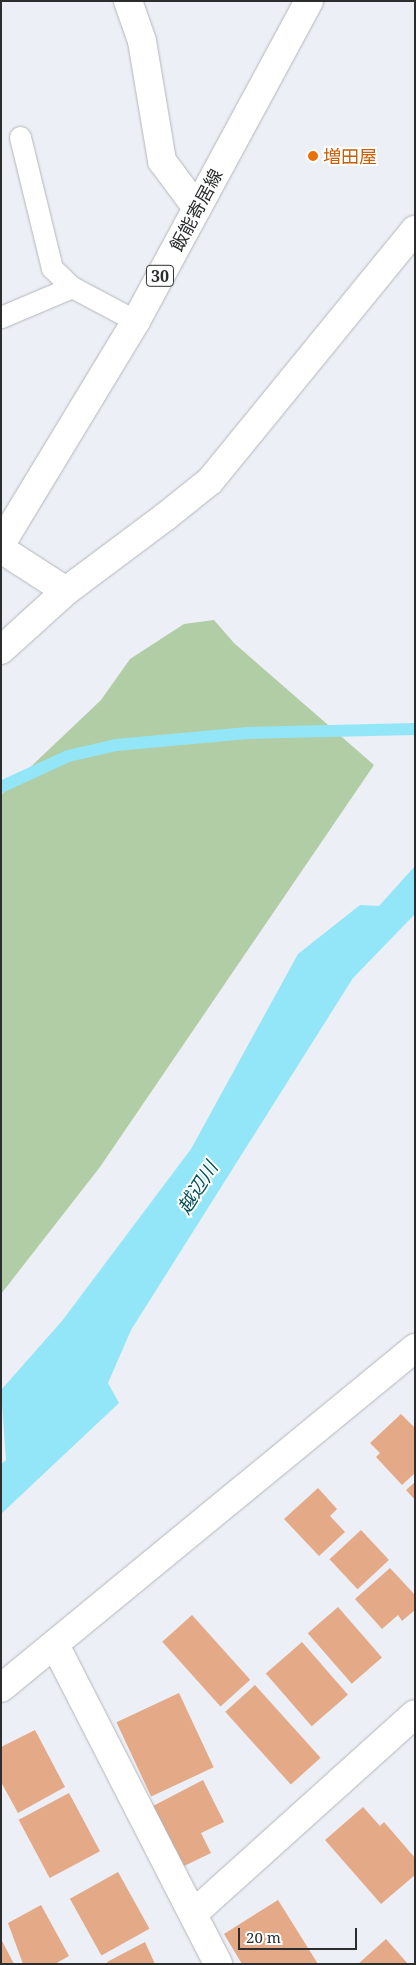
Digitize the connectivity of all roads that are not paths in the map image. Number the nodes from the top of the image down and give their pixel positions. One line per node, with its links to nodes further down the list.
1 (128, 1): 4 (street)
2 (309, 1): 4 (street, 飯能寄居線 / 30)
3 (20, 137): 6 (lane)
4 (197, 208): 8 (street, 飯能寄居線 / 30)
5 (415, 230): 11 (street)
6 (72, 287): 7 (lane); 8 (lane)
7 (1, 317)
8 (136, 321): 9 (street, 飯能寄居線 / 30)
9 (1, 544)
10 (1, 549): 11 (street)
11 (66, 591): 12 (street)
12 (1, 650)
13 (415, 1348): 14 (street)
14 (55, 1645): 15 (street); 17 (street)
15 (1, 1688)
16 (415, 1714): 17 (street)
17 (194, 1913): 18 (street)
18 (218, 1964)

